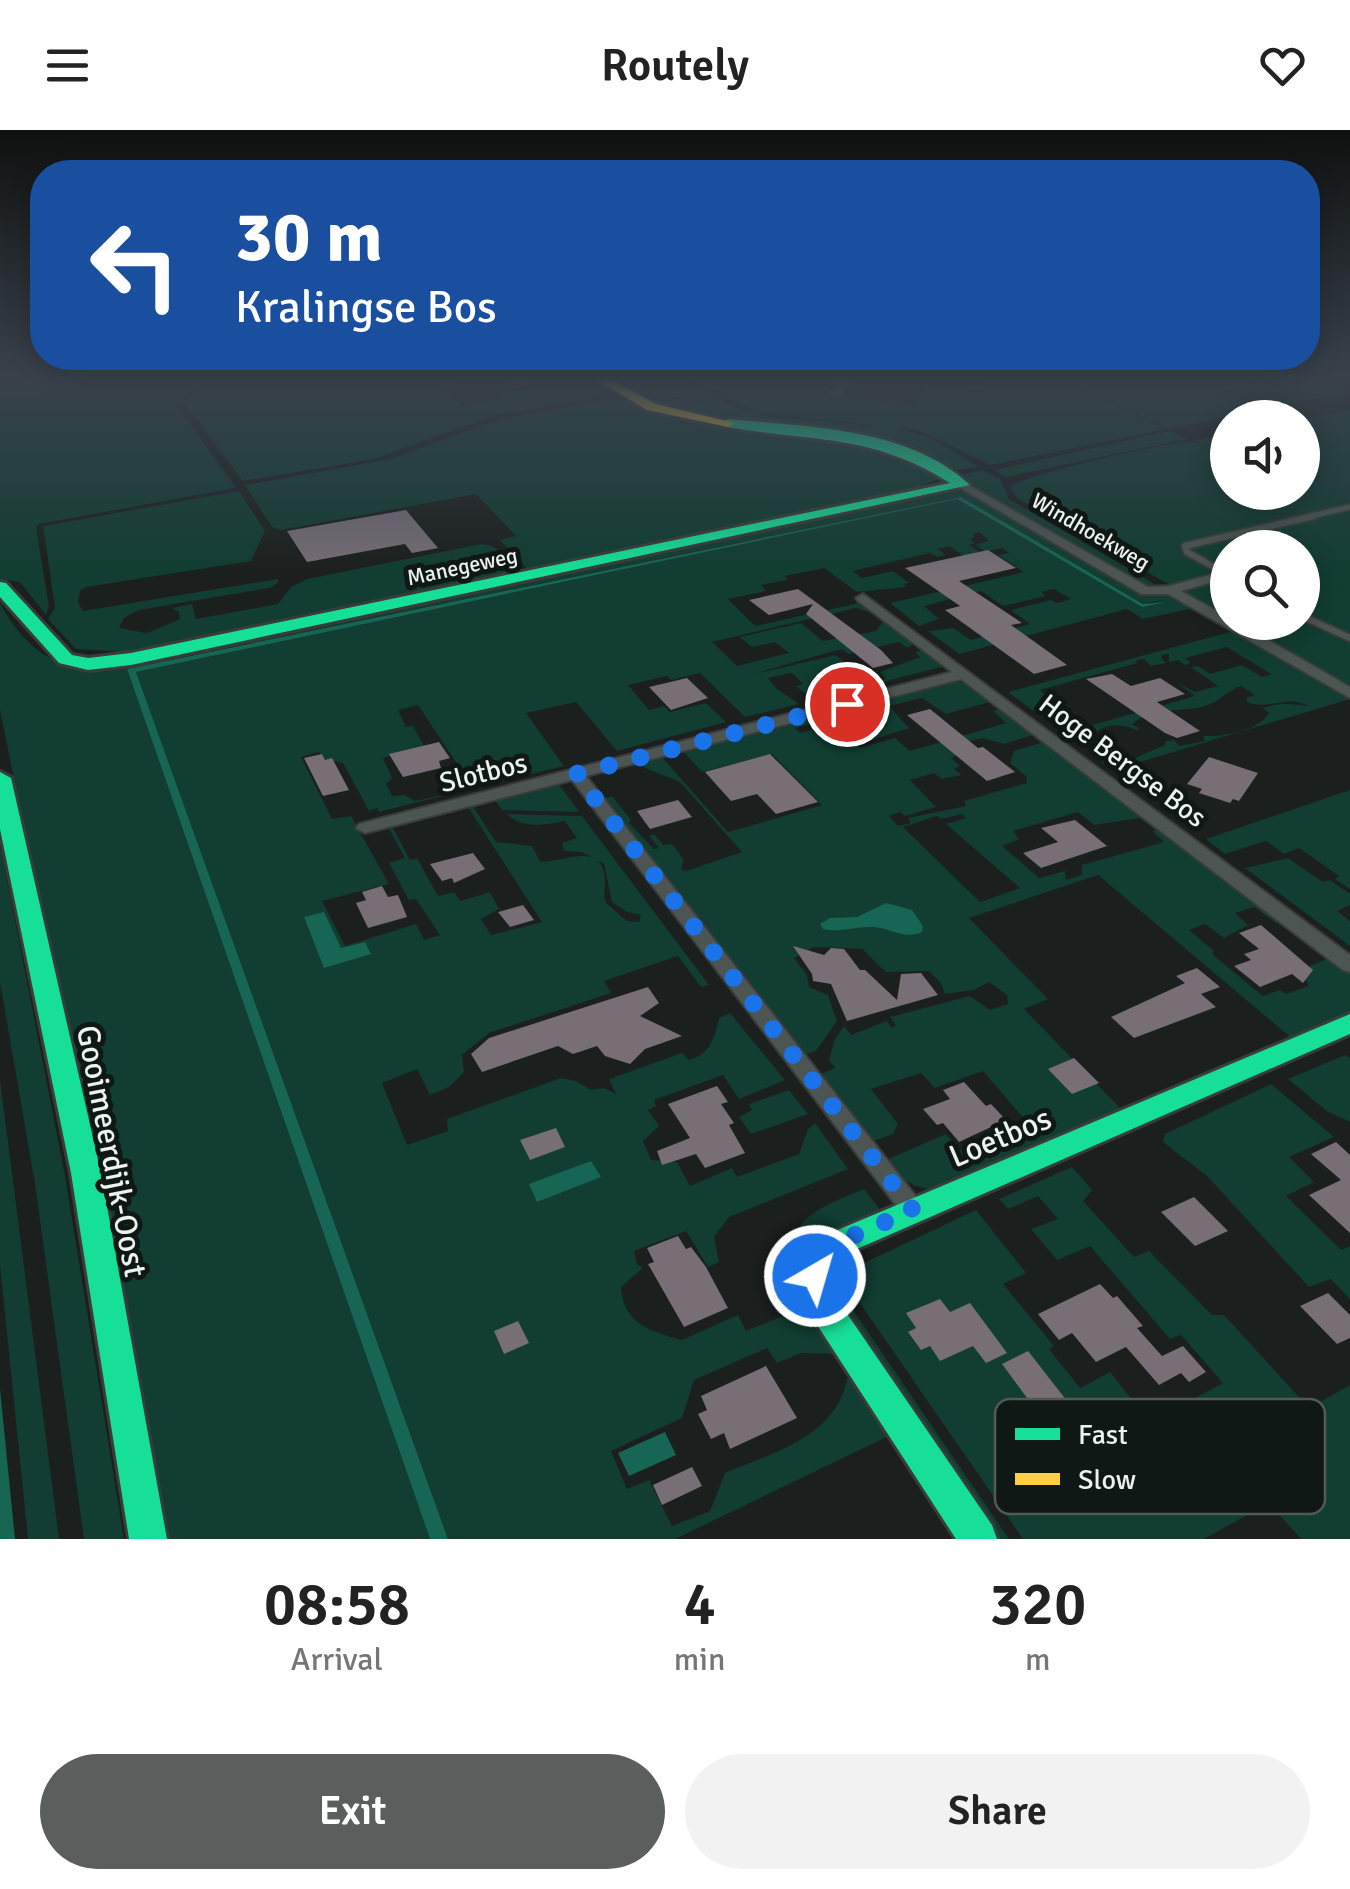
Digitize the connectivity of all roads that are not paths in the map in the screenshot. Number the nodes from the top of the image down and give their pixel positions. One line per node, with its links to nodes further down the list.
1 (887, 443): 2 (street, Windhoekweg)
2 (963, 485): 8 (street, Manegeweg); 9 (street, Windhoekweg)
3 (1350, 507): 4 (lane)
4 (1252, 530)
5 (1210, 540): 6 (lane)
6 (1210, 565)
7 (1210, 579): 9 (street, Windhoekweg)
8 (0, 587)
9 (1170, 590): 14 (street, Windhoekweg)
10 (863, 598): 13 (street, Hoge Bergse Bos)
11 (1320, 624): 12 (lane)
12 (1350, 638)
13 (963, 674): 15 (street, Slotbos); 18 (street, Hoge Bergse Bos)
14 (1350, 693)
15 (576, 774): 17 (street, Slotbos); 20 (street)
16 (0, 778): 21 (street, Gooimeerdijk-Oost)
17 (365, 828)
18 (1350, 965)
19 (1350, 1023): 20 (street, Loetbos)
20 (913, 1210): 22 (street, Loetbos)
21 (148, 1539)
22 (978, 1539)

